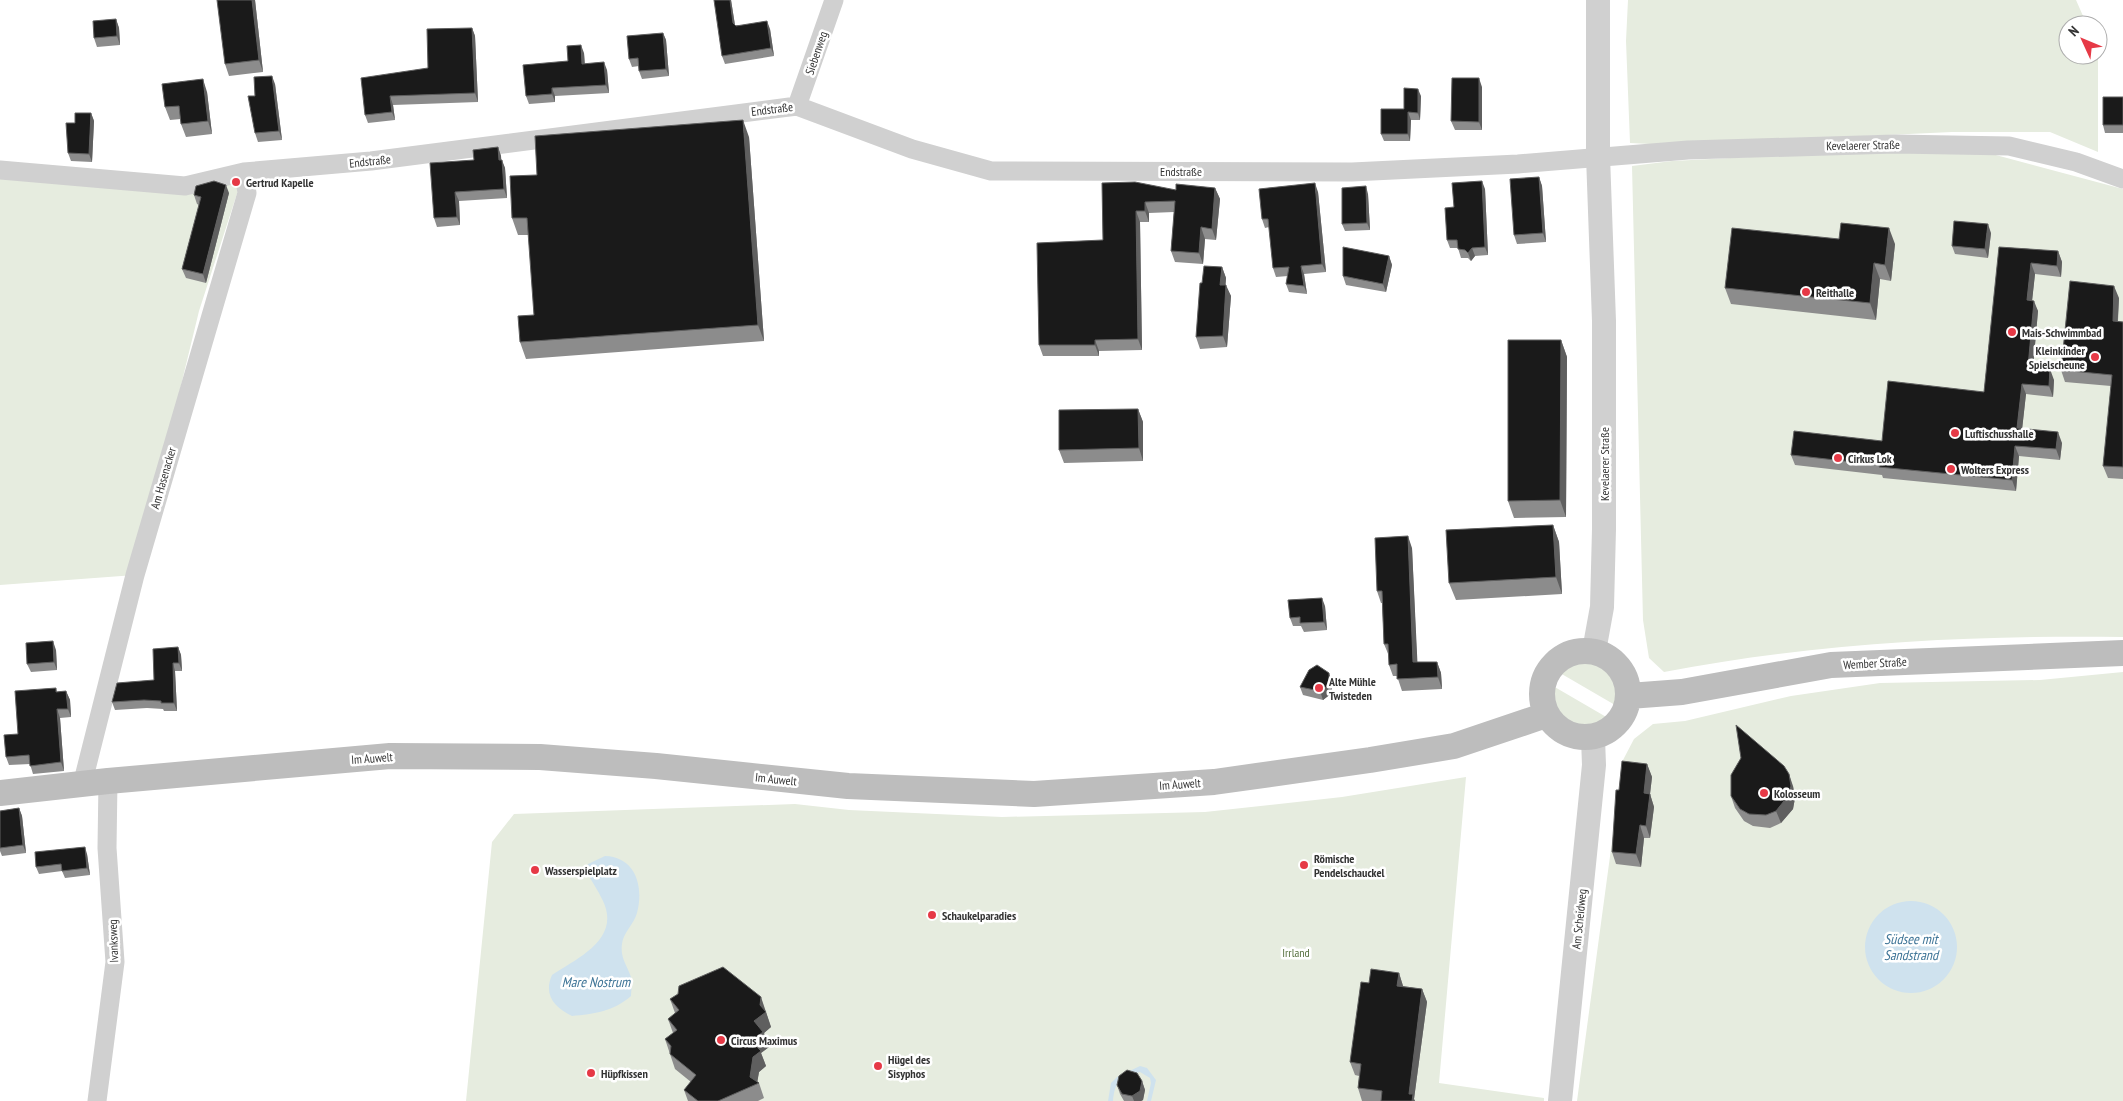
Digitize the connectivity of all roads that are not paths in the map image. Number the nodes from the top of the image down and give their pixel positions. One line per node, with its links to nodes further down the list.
1 (834, 0): 3 (street, Siebenweg)
2 (1598, 0): 4 (street, Kevelaerer Straße)
3 (797, 106): 4 (street, Endstraße); 6 (street, Endstraße)
4 (1598, 156): 7 (street, Kevelaerer Straße); 8 (street, Kevelaerer Straße)
5 (0, 170): 6 (street, Endstraße)
6 (244, 172): 14 (street, Am Hasenacker)
7 (2123, 179)
8 (1594, 651): 10 (main road); 11 (main road)
9 (2123, 653): 10 (main road, Wember Straße)
10 (1629, 696): 12 (main road)
11 (1546, 715): 12 (main road); 13 (main road, Im Auwelt)
12 (1592, 738): 17 (street, Am Scheidweg)
13 (108, 781): 14 (main road, Im Auwelt); 16 (street, Ivanksweg)
14 (82, 785): 15 (main road, Im Auwelt)
15 (0, 793)
16 (97, 1101)
17 (1560, 1101)

